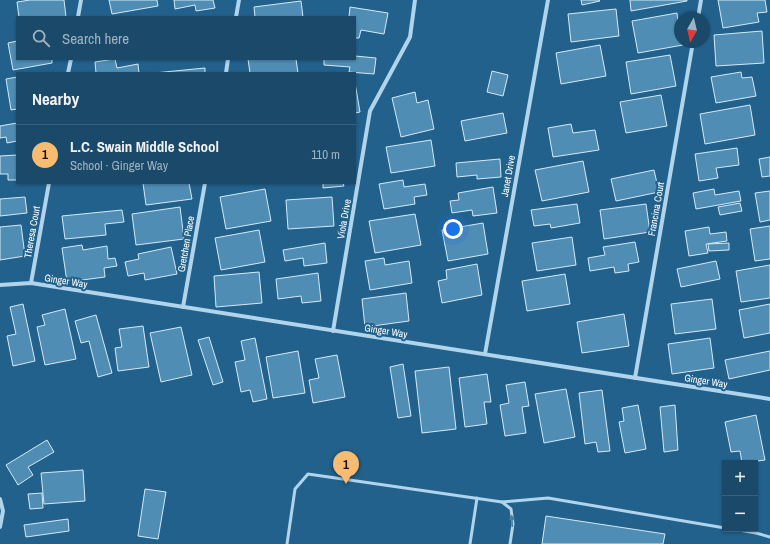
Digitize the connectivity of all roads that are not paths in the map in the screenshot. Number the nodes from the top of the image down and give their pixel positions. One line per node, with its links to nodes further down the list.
1 (81, 0): 7 (street)
2 (239, 0): 8 (street)
3 (415, 0): 19 (street, Viola Drive)
4 (548, 0): 20 (street, Janet Drive)
5 (701, 0): 6 (street)
6 (699, 12)
7 (78, 16)
8 (236, 16)
9 (692, 48): 21 (street, Francina Court)
10 (71, 60): 12 (street)
11 (228, 60): 13 (street)
12 (68, 72)
13 (226, 72)
14 (49, 184): 16 (street, Theresa Court)
15 (206, 184): 18 (street, Gretchen Place)
16 (31, 283): 17 (street, Ginger Way); 18 (street, Ginger Way)
17 (0, 285)
18 (182, 308): 19 (street, Ginger Way)
19 (333, 331): 20 (street, Ginger Way)
20 (485, 354): 21 (street, Ginger Way)
21 (635, 378): 22 (street, Ginger Way)
22 (770, 399)
23 (0, 498): 26 (street)
24 (476, 498): 25 (lane); 30 (lane); 31 (lane)
25 (502, 502): 27 (lane); 32 (lane, one-way to 25)
26 (0, 527)
27 (722, 527)
28 (750, 532): 29 (lane)
29 (770, 537)
30 (287, 544)
31 (470, 544)
32 (510, 544)

